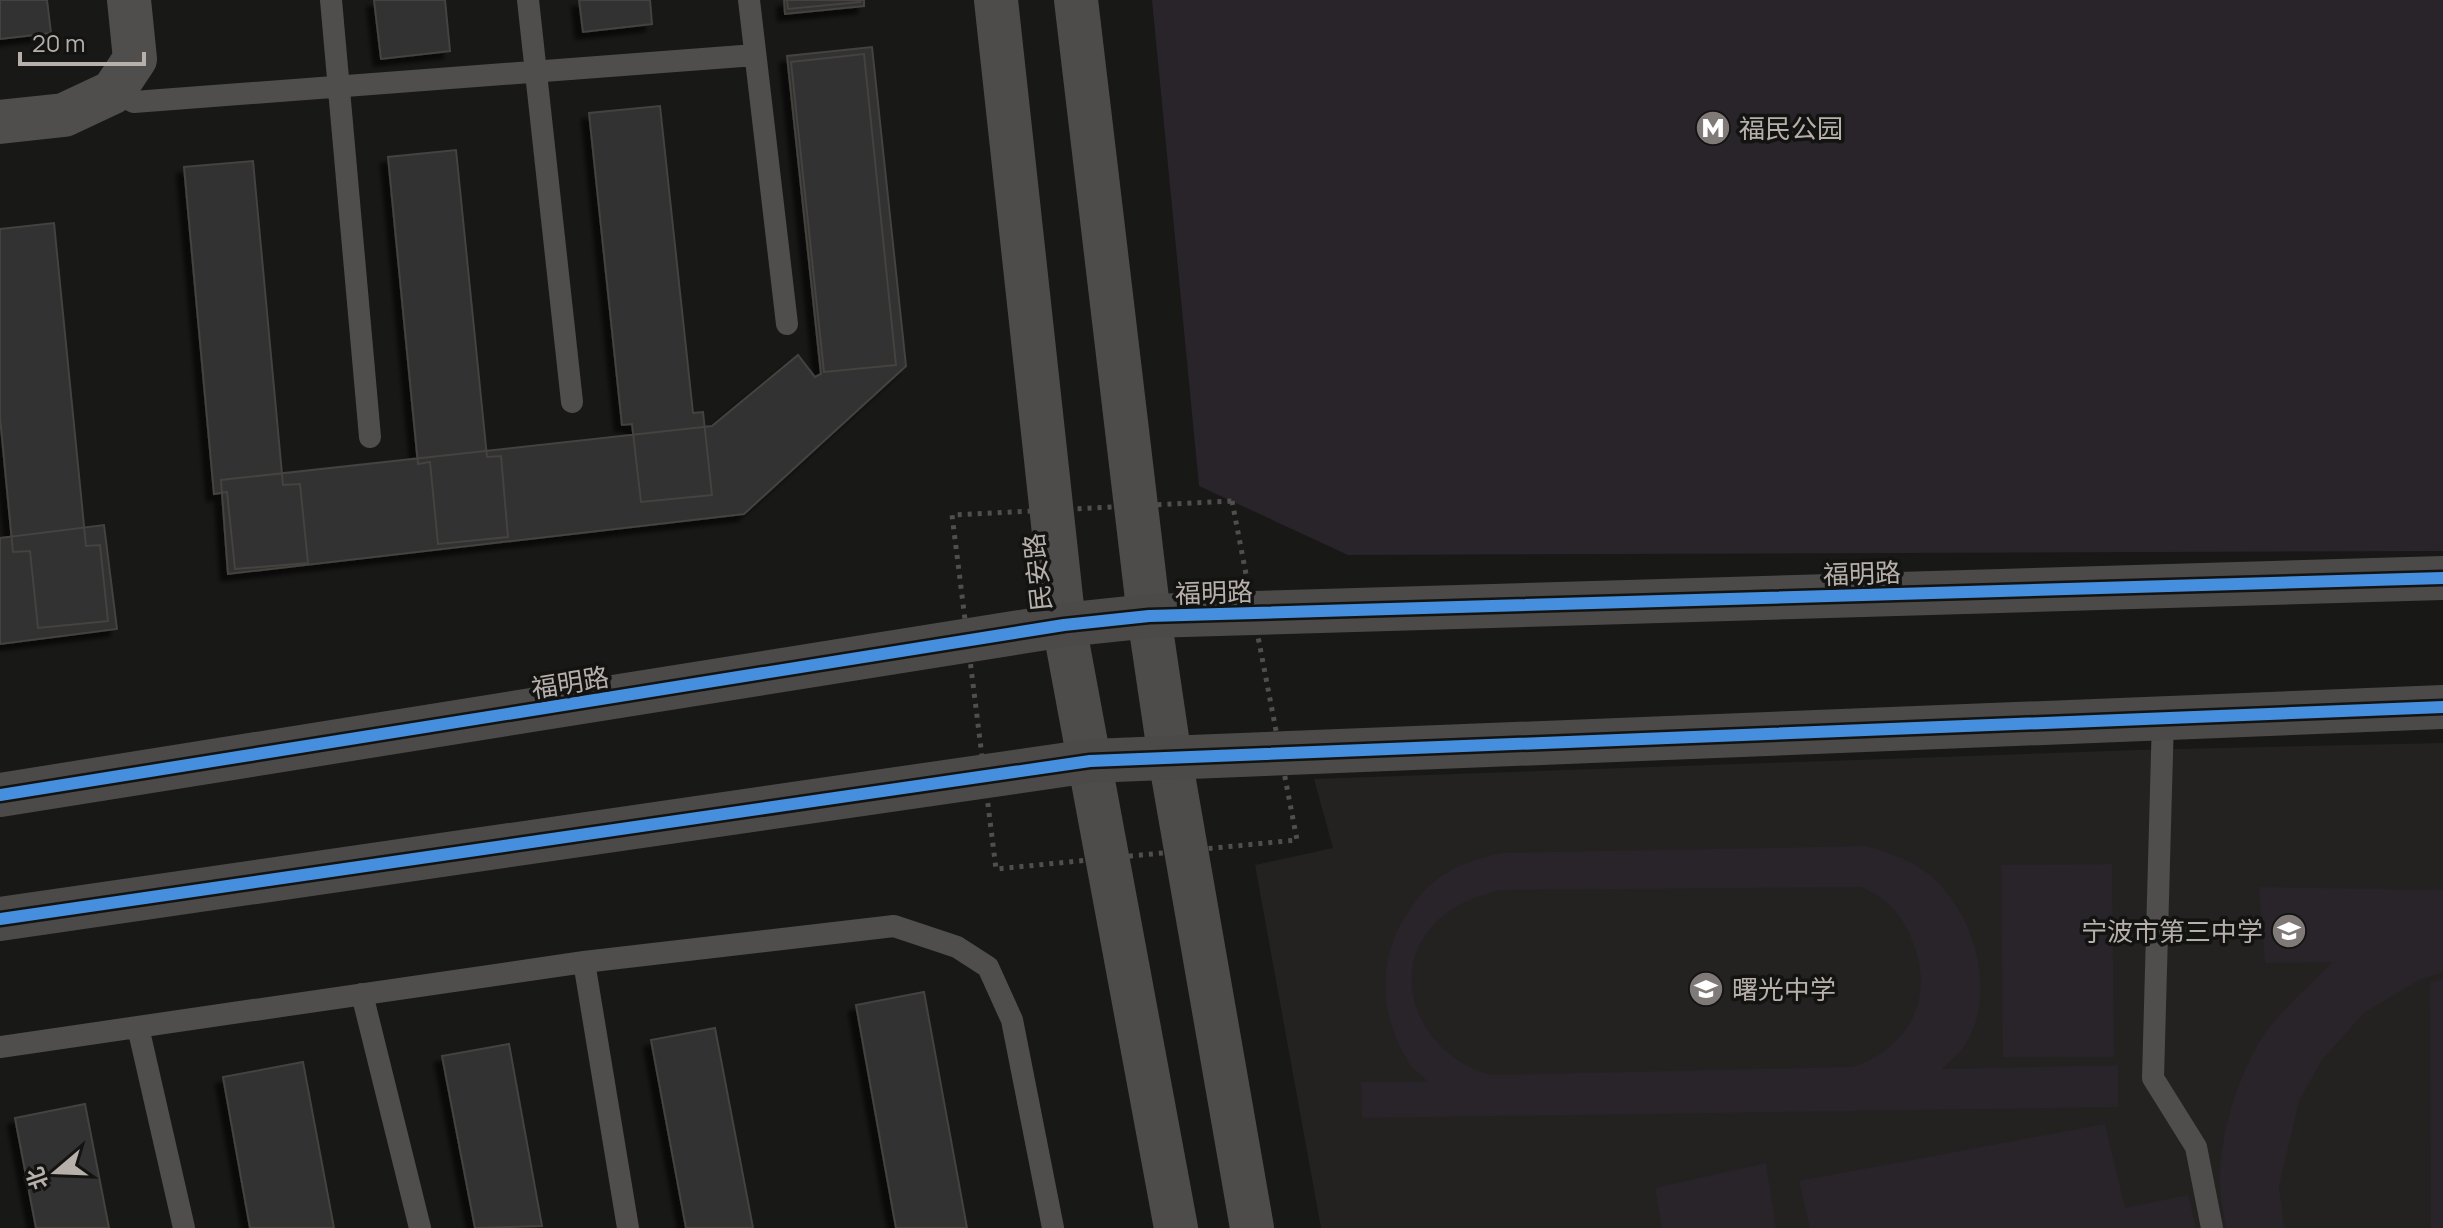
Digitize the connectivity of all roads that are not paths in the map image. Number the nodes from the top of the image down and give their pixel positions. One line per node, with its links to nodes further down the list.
1 (129, 0): 10 (street)
2 (331, 0): 9 (lane)
3 (528, 0): 8 (lane)
4 (749, 0): 7 (lane)
5 (996, 0): 17 (main road, 民安路)
6 (1076, 0): 16 (main road)
7 (755, 55): 8 (lane); 12 (lane)
8 (536, 71): 9 (lane); 13 (lane)
9 (339, 86): 10 (lane); 14 (lane)
10 (113, 92): 11 (street)
11 (0, 122)
12 (787, 324)
13 (572, 402)
14 (370, 437)
15 (2443, 578): 16 (main road, 福明路)
16 (1149, 616): 17 (main road, 福明路); 20 (main road)
17 (1064, 625): 21 (main road, 民安路); 22 (main road, 福明路)
18 (2443, 707): 19 (main road)
19 (2163, 718): 20 (main road); 34 (lane)
20 (1170, 758): 21 (main road); 33 (main road)
21 (1090, 761): 23 (main road); 32 (main road, 民安路)
22 (0, 795)
23 (0, 919)
24 (584, 962): 25 (lane); 30 (lane); 31 (lane)
25 (362, 994): 26 (lane); 29 (lane)
26 (138, 1027): 27 (lane); 28 (lane)
27 (0, 1047)
28 (184, 1228)
29 (420, 1228)
30 (628, 1228)
31 (1053, 1228)
32 (1176, 1228)
33 (1252, 1228)
34 (2212, 1228)

